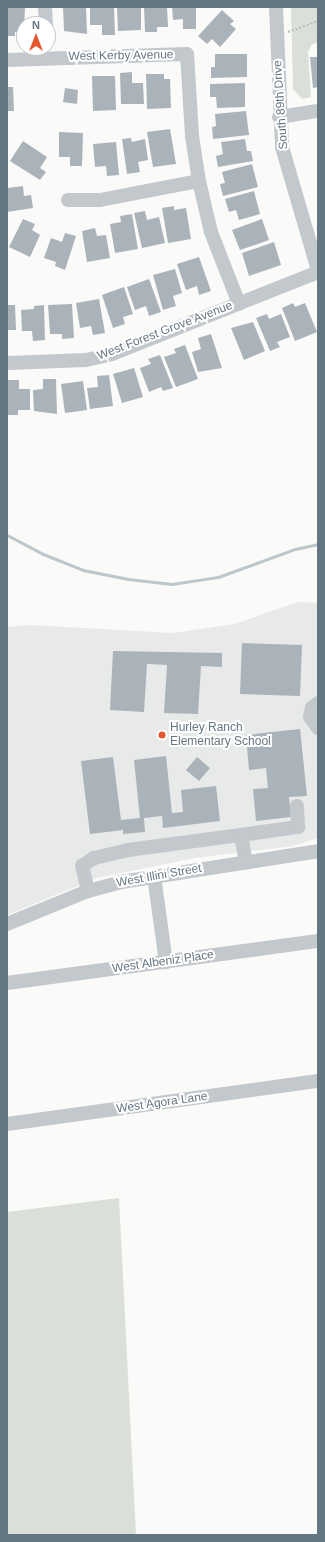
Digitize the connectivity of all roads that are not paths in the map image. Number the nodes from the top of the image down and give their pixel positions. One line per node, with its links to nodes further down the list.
1 (276, 7): 6 (street, South 89th Drive)
2 (56, 53): 7 (street, West Kerby Avenue)
3 (30, 56): 4 (street, West Kerby Avenue)
4 (7, 60)
5 (318, 111): 6 (street)
6 (279, 117): 9 (street, South 89th Drive)
7 (199, 181): 8 (street); 10 (street)
8 (68, 200)
9 (318, 271): 10 (street, West Forest Grove Avenue)
10 (238, 304): 11 (street, West Forest Grove Avenue)
11 (7, 363)
12 (318, 703): 13 (street)
13 (318, 728)
14 (297, 806): 15 (street)
15 (241, 835): 17 (street); 19 (street)
16 (318, 851): 17 (street, West Illini Street)
17 (246, 863): 18 (street, West Illini Street)
18 (154, 876): 19 (street, West Illini Street); 22 (street)
19 (88, 891): 20 (street, West Illini Street)
20 (7, 924)
21 (318, 941): 22 (street, West Albeniz Place)
22 (166, 962): 23 (street, West Albeniz Place)
23 (7, 983)
24 (318, 1081): 25 (street, West Agora Lane)
25 (7, 1124)

